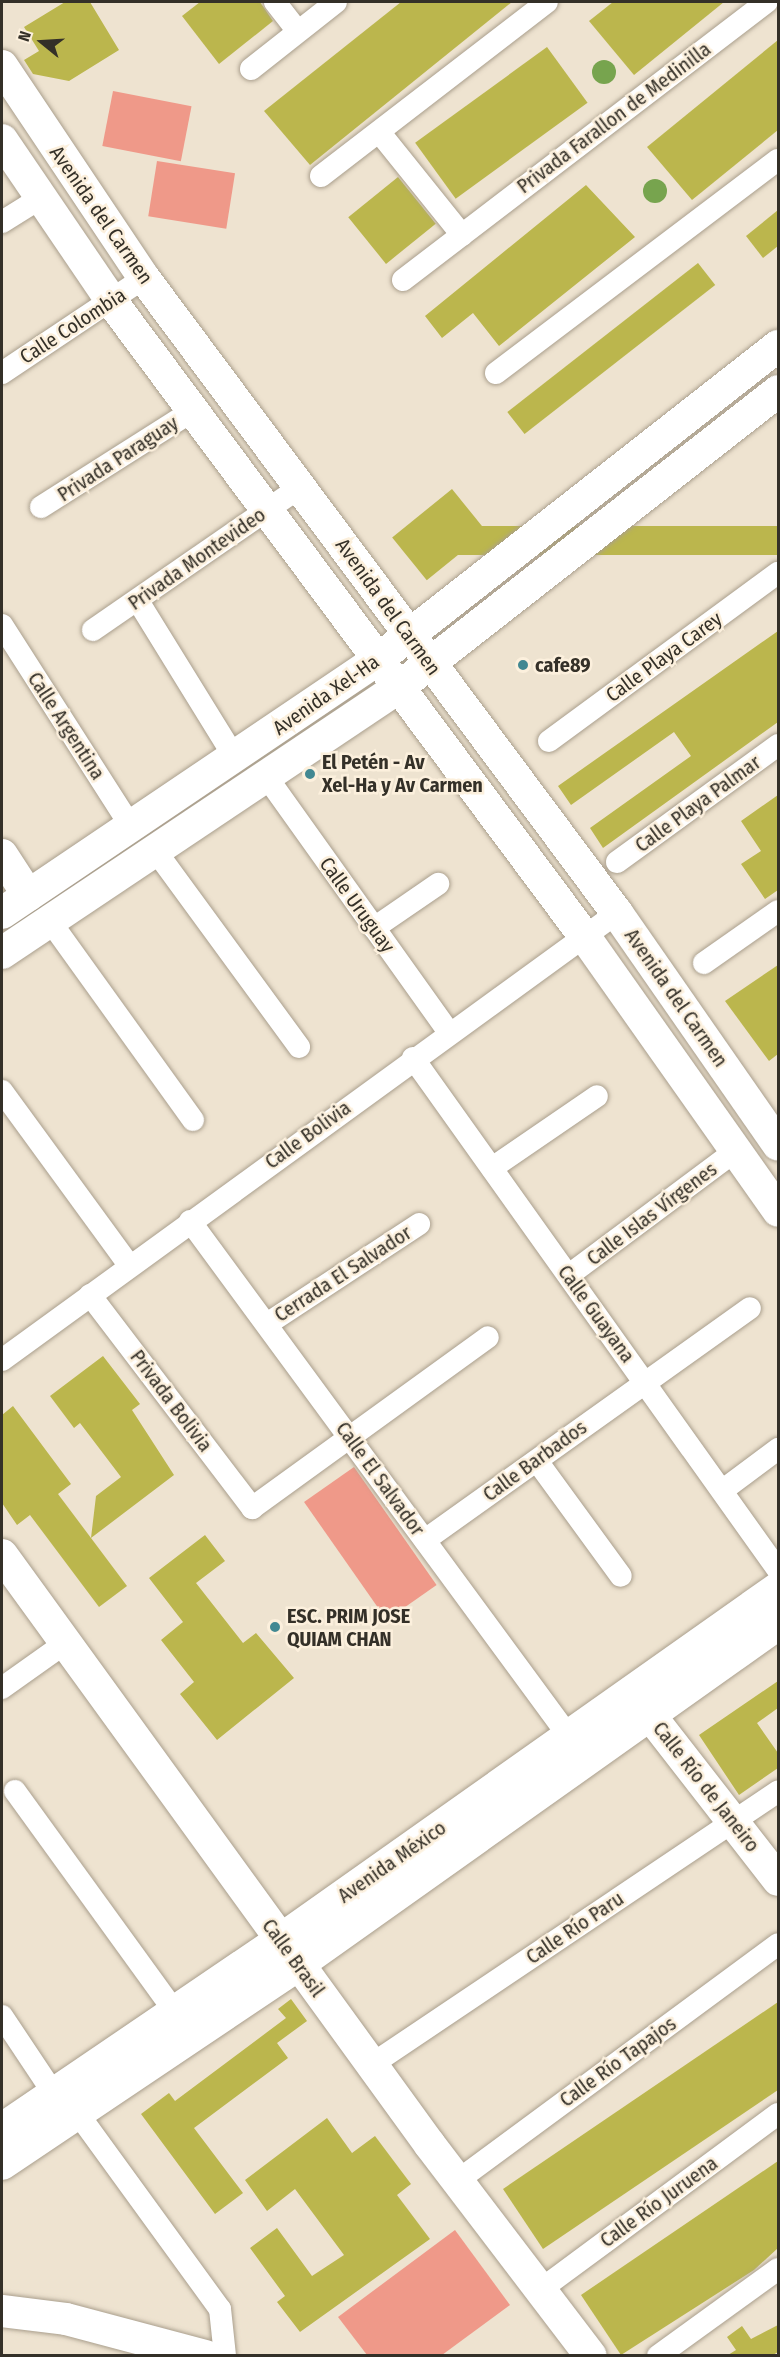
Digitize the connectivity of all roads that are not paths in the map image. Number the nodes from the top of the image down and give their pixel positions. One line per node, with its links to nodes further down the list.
1 (275, 2): 5 (street)
2 (336, 2): 5 (street)
3 (547, 2): 8 (street)
4 (767, 2): 14 (street, Privada Farallon de Medinilla)
5 (298, 32): 7 (street)
6 (2, 69): 15 (street, Avenida del Carmen)
7 (251, 69)
8 (380, 133): 11 (street); 14 (street)
9 (2, 140): 12 (street, Avenida del Carmen)
10 (778, 160): 20 (street)
11 (321, 177)
12 (39, 199): 13 (street); 17 (street, Avenida del Carmen)
13 (2, 222)
14 (462, 235): 16 (street, Privada Farallon de Medinilla)
15 (144, 278): 17 (street, Calle Colombia); 23 (street, Avenida del Carmen)
16 (403, 280)
17 (112, 302): 19 (street, Calle Colombia); 22 (street, Avenida del Carmen)
18 (778, 346): 30 (street, Avenida Xel-Ha)
19 (2, 373)
20 (496, 373)
21 (778, 392): 32 (street, Avenida Xel-Ha)
22 (194, 410): 24 (street, Privada Paraguay); 25 (street, Avenida del Carmen)
23 (300, 487): 25 (street, Privada Montevideo); 30 (street, Avenida del Carmen)
24 (41, 507)
25 (268, 510): 27 (street, Privada Montevideo); 31 (street, Avenida del Carmen)
26 (778, 573): 34 (street, Calle Playa Carey)
27 (138, 601): 29 (street, Privada Montevideo); 36 (street)
28 (2, 626): 38 (street, Calle Argentina)
29 (93, 630)
30 (409, 635): 31 (street, Avenida Xel-Ha); 32 (street, Avenida del Carmen)
31 (376, 661): 33 (street, Avenida del Carmen); 36 (street, Avenida Xel-Ha)
32 (430, 663): 33 (street, Avenida Xel-Ha); 46 (street, Avenida del Carmen)
33 (397, 689): 37 (street, Avenida Xel-Ha); 49 (street, Avenida del Carmen)
34 (549, 741)
35 (778, 745): 41 (street, Calle Playa Palmar)
36 (234, 758): 38 (street, Avenida Xel-Ha)
37 (266, 776): 39 (street, Avenida Xel-Ha); 48 (street, Calle Uruguay)
38 (131, 827): 43 (street, Avenida Xel-Ha)
39 (155, 850): 47 (street, Avenida Xel-Ha); 53 (street)
40 (2, 855): 43 (street)
41 (616, 862)
42 (438, 884): 48 (street)
43 (28, 895): 45 (street, Avenida Xel-Ha)
44 (778, 911): 51 (street)
45 (2, 913)
46 (617, 913): 49 (street, Calle Bolivia); 58 (street, Avenida del Carmen)
47 (50, 921): 50 (street, Avenida Xel-Ha); 57 (street)
48 (374, 928): 52 (street, Calle Uruguay)
49 (585, 937): 52 (street, Calle Bolivia); 59 (street, Avenida del Carmen)
50 (2, 953)
51 (704, 963)
52 (449, 1033): 54 (street, Calle Bolivia)
53 (299, 1047)
54 (413, 1058): 60 (street, Calle Guayana); 62 (street, Calle Bolivia)
55 (2, 1091): 64 (street)
56 (597, 1096): 60 (street)
57 (193, 1120)
58 (778, 1145)
59 (734, 1152): 61 (street, Avenida del Carmen); 65 (street, Calle Islas Vírgenes)
60 (492, 1168): 65 (street, Calle Guayana)
61 (778, 1211)
62 (190, 1221): 64 (street, Calle Bolivia); 68 (street, Calle El Salvador)
63 (419, 1224): 68 (street, Cerrada El Salvador)
64 (129, 1266): 66 (street, Calle Bolivia)
65 (569, 1275): 71 (street, Calle Guayana)
66 (90, 1295): 70 (street, Calle Bolivia); 72 (street, Privada Bolivia)
67 (750, 1308): 71 (street, Calle Barbados)
68 (267, 1324): 72 (street, Calle El Salvador)
69 (488, 1337): 72 (street)
70 (2, 1360)
71 (646, 1382): 74 (street, Calle Barbados); 75 (street, Calle Guayana)
72 (349, 1437): 76 (street, Calle El Salvador)
73 (778, 1449): 75 (street)
74 (537, 1461): 76 (street, Calle Barbados); 79 (street)
75 (723, 1490): 78 (street, Calle Guayana)
76 (425, 1540): 85 (street, Calle El Salvador)
77 (2, 1555): 82 (street, Calle Brasil)
78 (778, 1570)
79 (621, 1576)
80 (778, 1588): 84 (street, Avenida México)
81 (778, 1624): 84 (street, Avenida México)
82 (64, 1644): 83 (street); 91 (street, Calle Brasil)
83 (2, 1688)
84 (641, 1704): 85 (street, Avenida México); 88 (street, Calle Río de Janeiro); 91 (street, Avenida México)
85 (570, 1738): 91 (street, Avenida México)
86 (15, 1791): 92 (street)
87 (778, 1791): 88 (street, Calle Río Paru)
88 (734, 1821): 89 (street, Calle Río de Janeiro); 94 (street, Calle Río Paru)
89 (778, 1880)
90 (778, 1944): 99 (street, Calle Río Tapajos)
91 (289, 1953): 92 (street, Avenida México); 94 (street, Calle Brasil); 95 (street, Avenida México)
92 (175, 2012): 95 (street, Avenida México)
93 (2, 2016): 95 (street)
94 (371, 2065): 99 (street, Calle Brasil)
95 (65, 2103): 97 (street, Avenida México); 98 (street, Avenida México); 104 (street)
96 (778, 2114): 101 (street, Calle Río Juruena)
97 (2, 2129)
98 (2, 2163)
99 (457, 2181): 101 (street, Calle Brasil)
100 (778, 2270): 106 (street)
101 (540, 2290): 105 (street, Calle Brasil)
102 (2, 2311): 103 (street)
103 (205, 2355)
104 (225, 2355)
105 (591, 2355)
106 (658, 2355)

